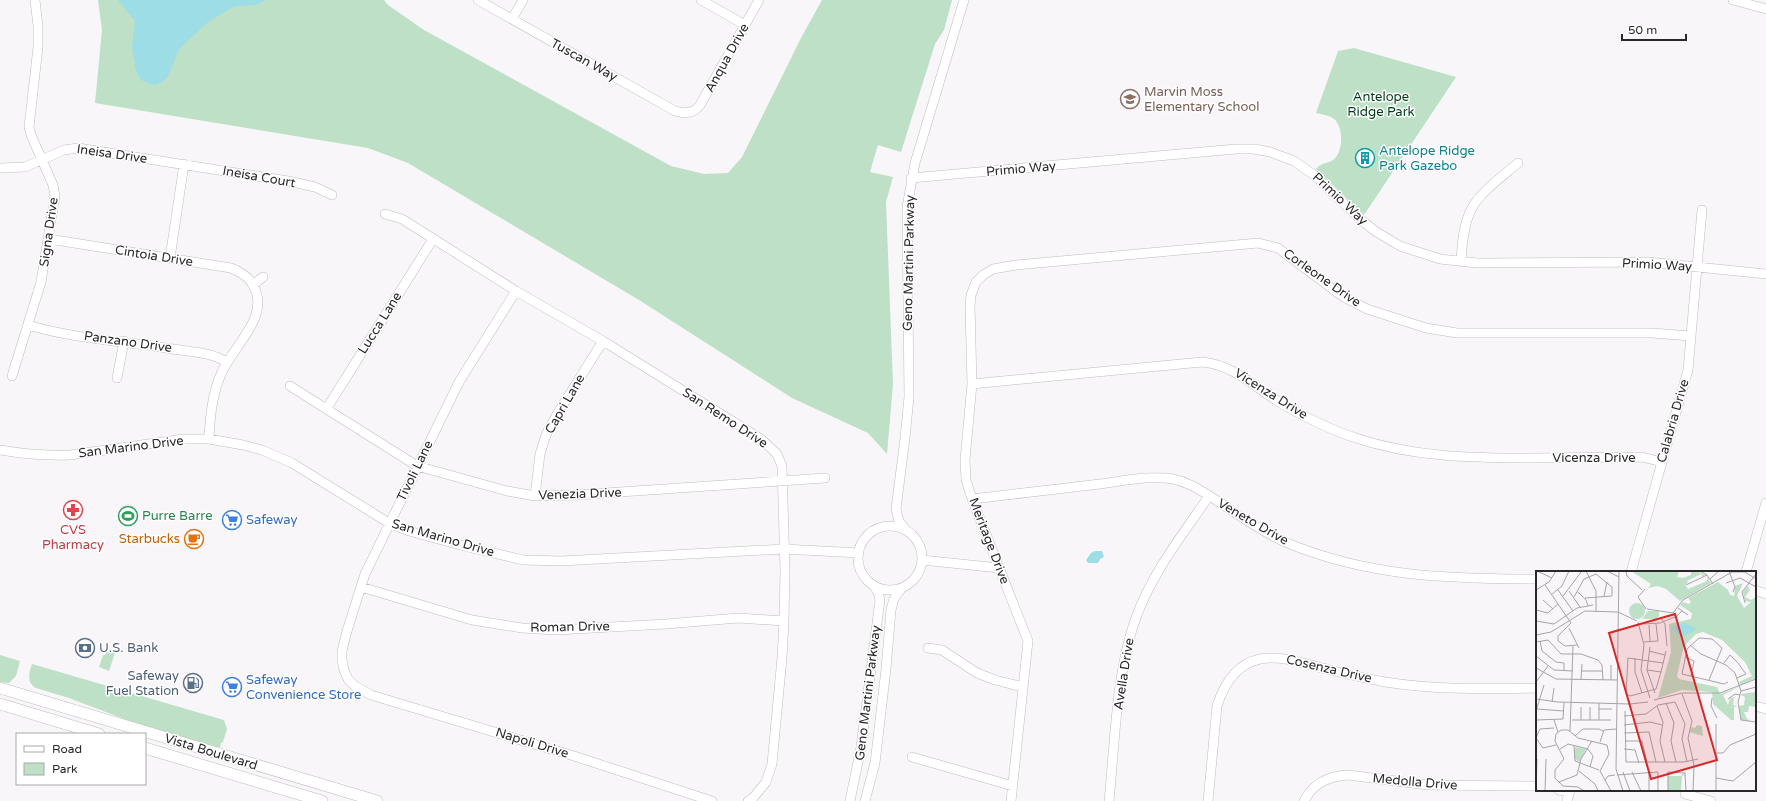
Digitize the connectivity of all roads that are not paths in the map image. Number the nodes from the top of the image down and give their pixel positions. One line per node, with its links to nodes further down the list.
1 (35, 0): 13 (street, Signa Drive)
2 (478, 0): 9 (street, Tuscan Way)
3 (523, 0): 9 (street)
4 (701, 0): 10 (street)
5 (759, 0): 10 (street, Anqua Drive)
6 (964, 0): 17 (street, Geno Martini Parkway)
7 (1733, 0): 8 (street)
8 (1766, 10)
9 (512, 19): 11 (street, Tuscan Way)
10 (745, 25): 11 (street, Anqua Drive)
11 (691, 113): 12 (street)
12 (695, 122)
13 (42, 160): 15 (street, Ineisa Drive); 16 (street, Ineisa Drive); 21 (street, Signa Drive)
14 (1518, 163): 24 (street)
15 (184, 164): 18 (street, Ineisa Court); 23 (street)
16 (0, 168)
17 (911, 178): 24 (street, Primio Way); 51 (street, Geno Martini Parkway)
18 (332, 195)
19 (1702, 210): 25 (street, Calabria Drive)
20 (385, 214): 22 (street, San Remo Drive)
21 (49, 238): 23 (street, Cintoia Drive); 31 (street, Signa Drive)
22 (433, 239): 30 (street, San Remo Drive); 40 (street, Lucca Lane)
23 (170, 258): 29 (street, Cintoia Drive)
24 (1461, 262): 25 (street, Primio Way)
25 (1697, 267): 26 (street, Primio Way); 32 (street, Calabria Drive)
26 (1766, 274)
27 (263, 277): 29 (street)
28 (978, 280): 32 (street, Corleone Drive); 38 (street, Meritage Drive)
29 (254, 285): 35 (street)
30 (516, 291): 34 (street, San Remo Drive); 44 (street, Tivoli Lane)
31 (28, 325): 33 (street, Panzano Drive); 36 (street, Signa Drive)
32 (1692, 336): 43 (street, Calabria Drive)
33 (124, 341): 35 (street, Panzano Drive); 37 (street)
34 (603, 341): 46 (street, San Remo Drive); 47 (street, Capri Lane)
35 (226, 362): 41 (street)
36 (12, 376)
37 (117, 378)
38 (972, 384): 43 (street, Vicenza Drive); 49 (street, Meritage Drive)
39 (290, 386): 40 (street, Venezia Drive)
40 (327, 408): 44 (street, Venezia Drive)
41 (209, 439): 42 (street, San Marino Drive); 52 (street, San Marino Drive)
42 (0, 450)
43 (1662, 462): 59 (street, Calabria Drive)
44 (417, 466): 47 (street, Venezia Drive); 52 (street, Tivoli Lane)
45 (825, 478): 46 (street, Venezia Drive)
46 (782, 482): 47 (street, Venezia Drive); 55 (street, San Remo Drive)
47 (535, 496)
48 (1208, 496): 49 (street, Veneto Drive); 61 (street, Veneto Drive); 89 (street, Avella Drive)
49 (972, 499): 58 (street, Meritage Drive)
50 (1766, 503): 60 (street)
51 (896, 509): 53 (street); 54 (street)
52 (389, 523): 55 (street, San Marino Drive); 63 (street, Tivoli Lane)
53 (883, 526): 54 (street); 56 (street)
54 (906, 530): 57 (street)
55 (784, 549): 56 (street, San Marino Drive); 67 (street, San Remo Drive)
56 (859, 553): 62 (street)
57 (922, 560): 58 (street); 64 (street)
58 (999, 568): 70 (street, Meritage Drive)
59 (1631, 571)
60 (1746, 571)
61 (1536, 579)
62 (874, 586): 64 (street); 86 (street, Geno Martini Parkway)
63 (361, 587): 67 (street, Roman Drive); 69 (street, Tivoli Lane)
64 (901, 589): 87 (street, Geno Martini Parkway)
65 (1756, 590): 66 (street)
66 (1766, 594)
67 (784, 622): 82 (street, San Remo Drive)
68 (928, 648): 70 (street)
69 (353, 684): 85 (street, Napoli Drive)
70 (1023, 687): 79 (street, Meritage Drive)
71 (0, 688): 84 (main road, Vista Boulevard)
72 (1536, 688): 90 (street, Cosenza Drive)
73 (0, 704): 76 (main road)
74 (1756, 706): 75 (street)
75 (1766, 709)
76 (96, 733)
77 (146, 748): 83 (main road, Vista Boulevard)
78 (912, 757): 79 (street)
79 (1013, 786): 88 (street, Meritage Drive)
80 (1536, 786): 91 (street, Medolla Drive)
81 (1685, 795): 92 (street)
82 (751, 800)
83 (322, 801)
84 (377, 801)
85 (712, 801)
86 (850, 801)
87 (865, 801)
88 (1011, 801)
89 (1109, 801)
90 (1208, 801)
91 (1304, 801)
92 (1711, 801)

